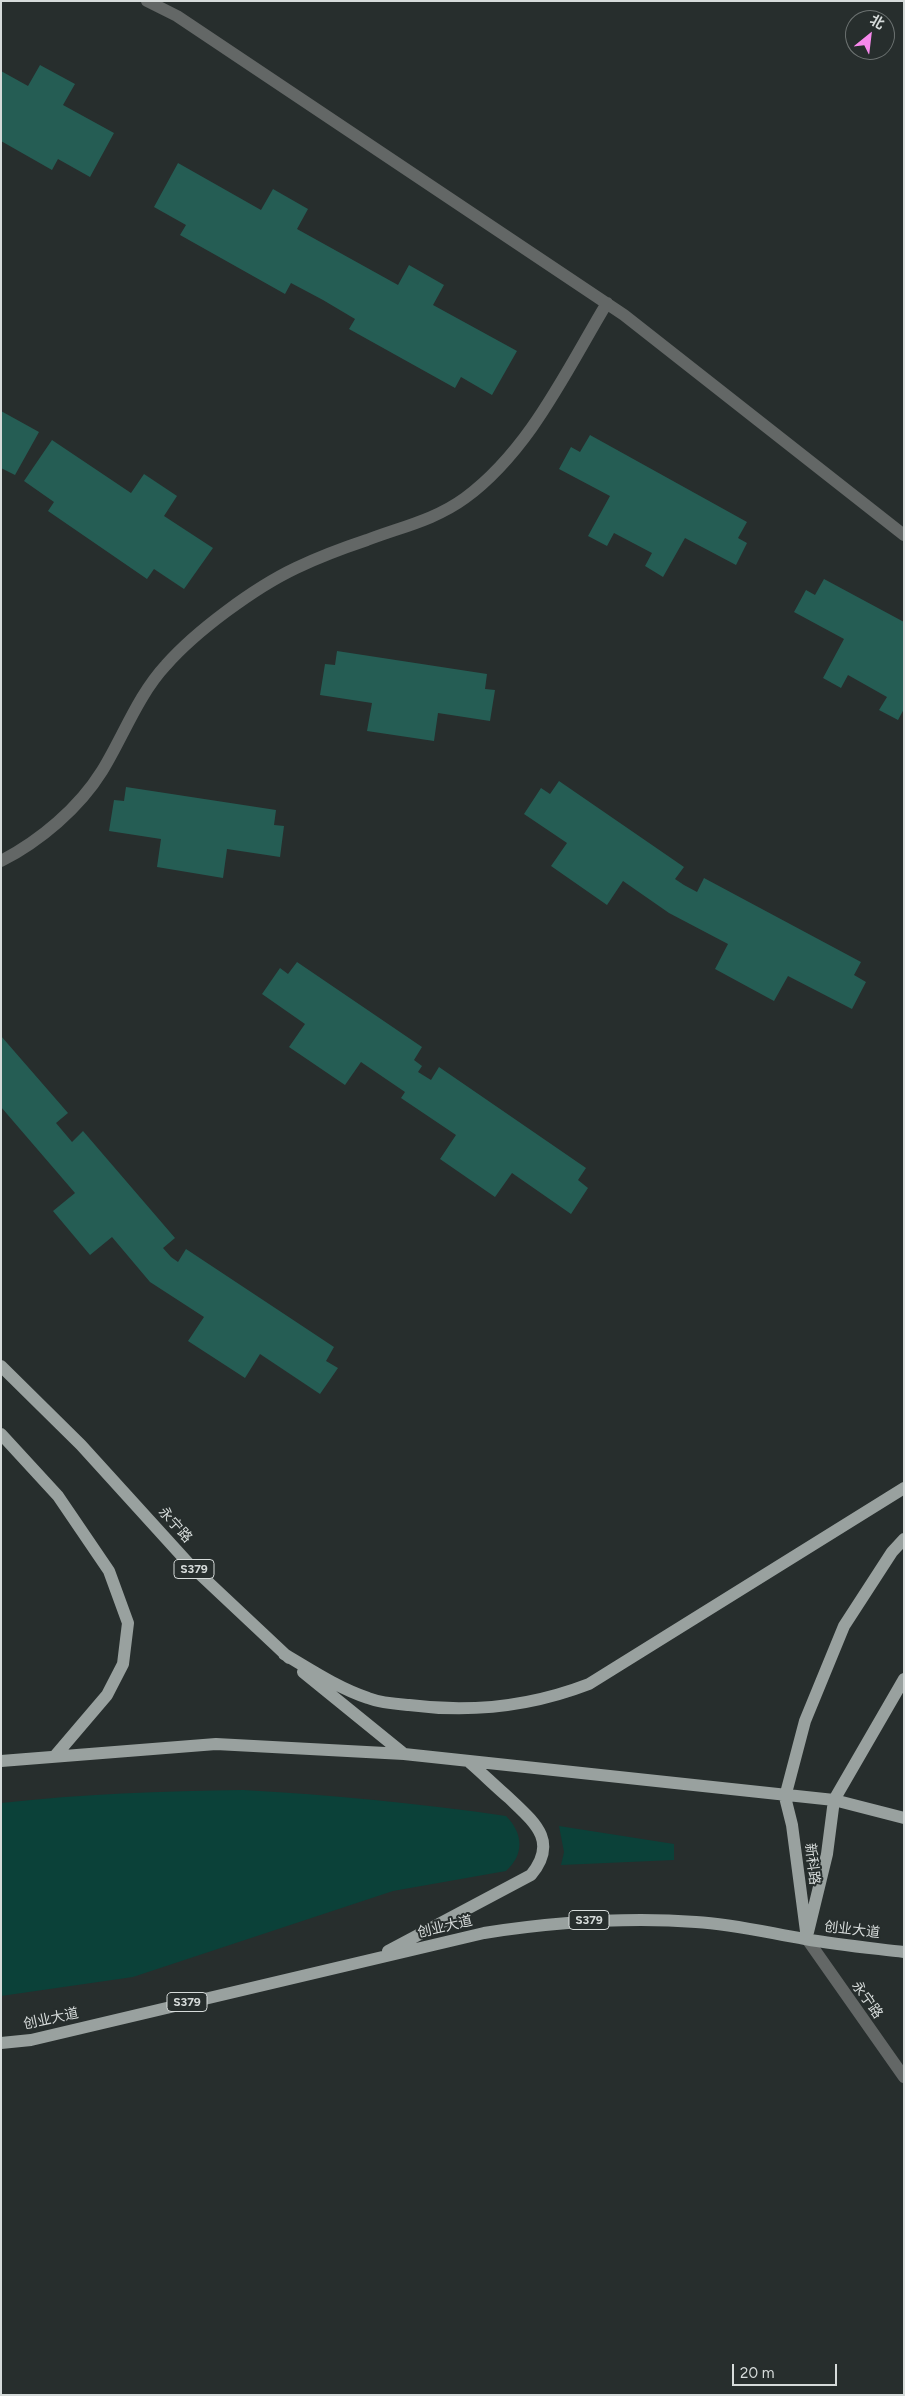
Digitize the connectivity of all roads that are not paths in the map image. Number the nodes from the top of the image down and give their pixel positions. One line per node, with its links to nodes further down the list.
1 (147, 1): 2 (street)
2 (607, 302): 3 (street); 4 (street)
3 (904, 535)
4 (1, 861)
5 (1, 1366): 9 (main road, 永宁路 / S379)
6 (1, 1434): 12 (main road)
7 (904, 1488): 9 (main road)
8 (904, 1539): 15 (main road, 新科路)
9 (284, 1654): 11 (main road, 永宁路 / S379)
10 (904, 1679): 16 (main road, 新科路)
11 (404, 1754): 12 (main road); 14 (main road)
12 (55, 1756): 13 (main road)
13 (1, 1761)
14 (468, 1761): 15 (main road); 20 (main road, S379)
15 (785, 1797): 16 (main road); 18 (main road, 新科路)
16 (834, 1800): 17 (main road); 18 (main road, 新科路)
17 (904, 1818)
18 (807, 1939): 19 (main road, 创业大道 / S379); 20 (main road, 创业大道 / S379); 22 (street, 永宁路)
19 (904, 1952)
20 (373, 1959): 21 (main road, 创业大道 / S379)
21 (1, 2043)
22 (904, 2077)

